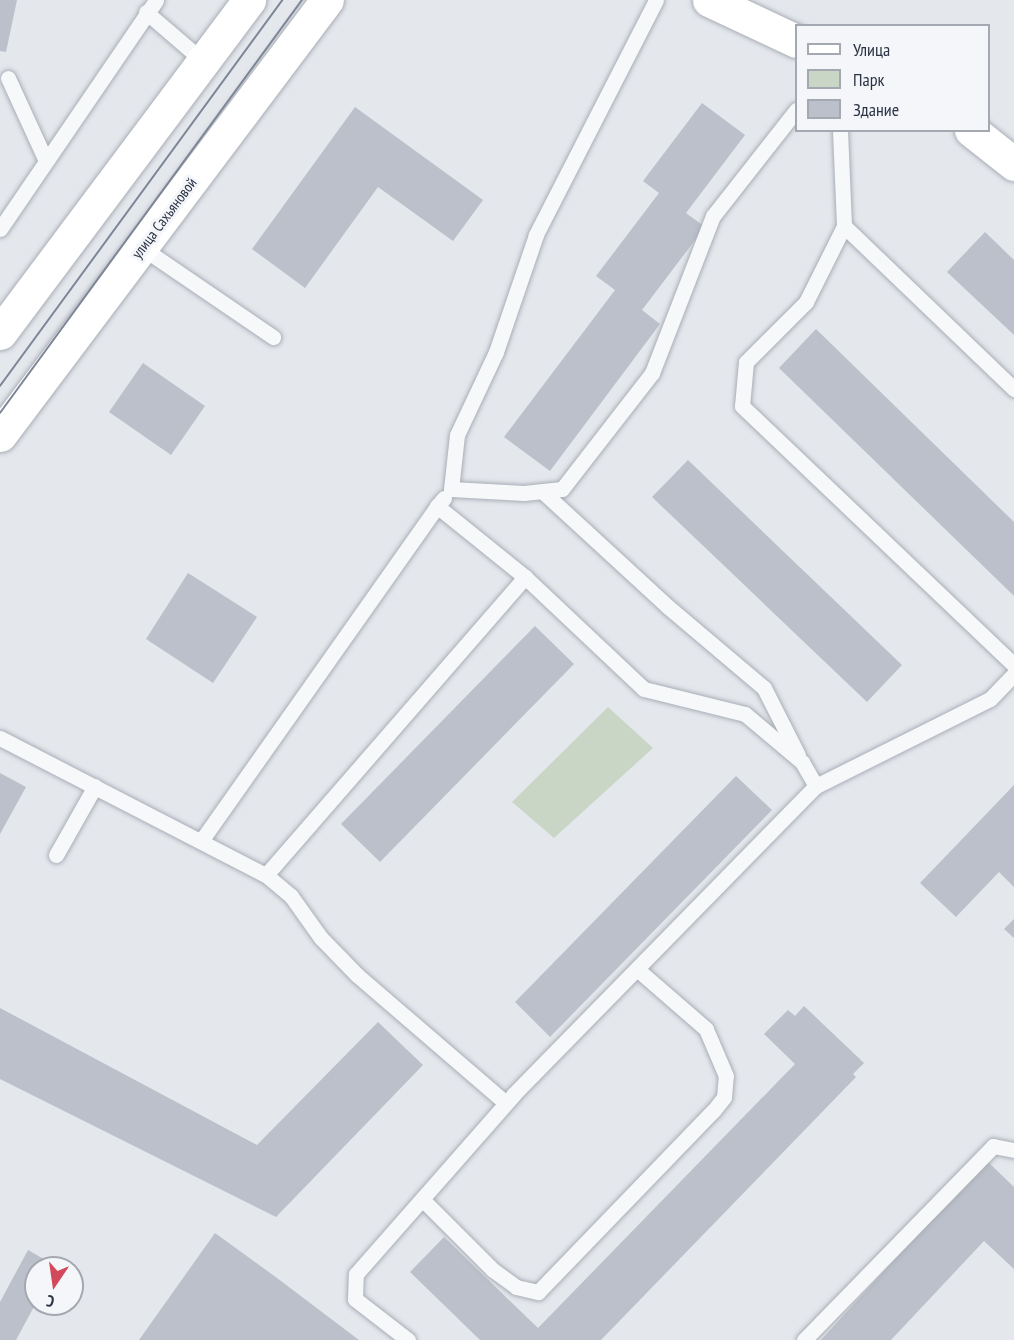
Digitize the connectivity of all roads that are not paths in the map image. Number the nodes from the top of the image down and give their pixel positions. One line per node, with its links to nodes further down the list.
1 (249, 0): 7 (main road)
2 (327, 0): 16 (main road, улица Сахьяновой)
3 (656, 0): 21 (lane)
4 (709, 0): 6 (main road)
5 (151, 6): 7 (lane); 12 (lane)
6 (795, 41)
7 (204, 61): 17 (main road)
8 (8, 78): 12 (lane)
9 (795, 111): 22 (lane)
10 (840, 132): 14 (lane)
11 (974, 132): 13 (main road)
12 (46, 161): 15 (lane)
13 (1014, 164)
14 (844, 226): 19 (lane); 25 (lane)
15 (0, 229)
16 (141, 248): 18 (lane); 20 (main road, улица Сахьяновой)
17 (0, 333)
18 (273, 338)
19 (1014, 389)
20 (0, 435)
21 (451, 489): 22 (lane); 23 (lane)
22 (542, 491): 28 (lane)
23 (437, 506): 24 (lane); 31 (lane)
24 (525, 577): 28 (lane); 33 (lane)
25 (1014, 665)
26 (1014, 674): 30 (lane)
27 (0, 738): 29 (lane)
28 (802, 762): 30 (lane)
29 (95, 786): 31 (lane); 32 (lane)
30 (816, 786): 34 (lane)
31 (201, 841): 33 (lane)
32 (56, 855)
33 (266, 875): 35 (lane)
34 (637, 969): 35 (lane); 37 (lane)
35 (506, 1103): 37 (lane)
36 (1014, 1150): 39 (lane)
37 (422, 1199): 38 (lane)
38 (408, 1340)
39 (804, 1340)

